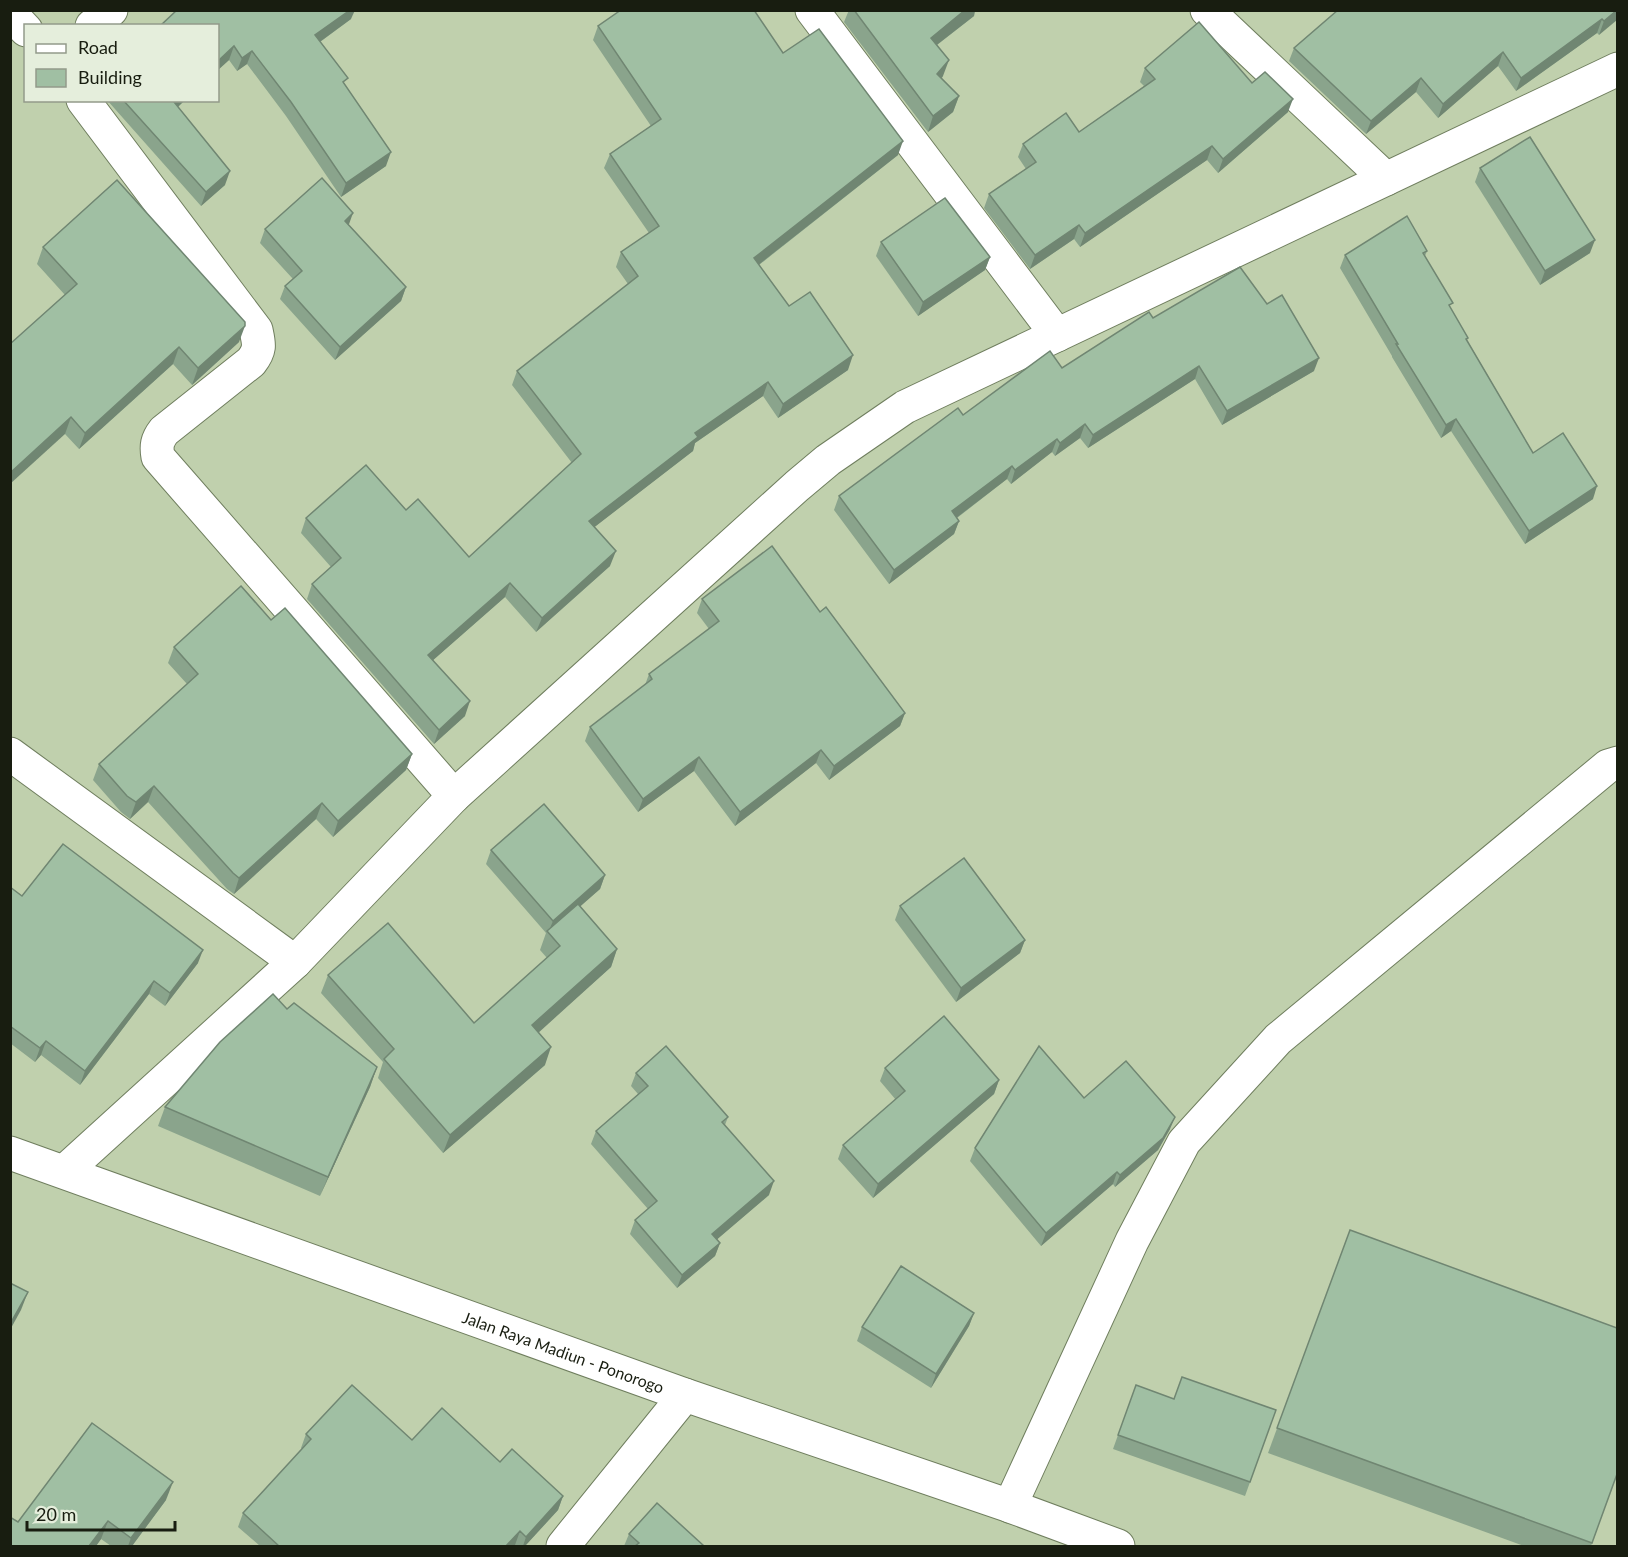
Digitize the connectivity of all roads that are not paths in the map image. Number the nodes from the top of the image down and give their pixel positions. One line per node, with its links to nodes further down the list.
1 (111, 10): 5 (main road)
2 (812, 10): 10 (main road)
3 (1207, 10): 9 (main road)
4 (10, 13): 6 (main road)
5 (94, 24)
6 (24, 28)
7 (1617, 69): 9 (main road)
8 (85, 102): 13 (main road)
9 (1386, 179): 10 (main road)
10 (1057, 335): 13 (main road)
11 (10, 754): 14 (main road)
12 (1617, 763): 18 (main road)
13 (454, 796): 14 (main road)
14 (296, 962): 16 (main road)
15 (10, 1153): 16 (main road, Jalan Raya Madiun - Ponorogo)
16 (65, 1171): 17 (main road, Jalan Raya Madiun - Ponorogo)
17 (685, 1395): 18 (main road, Jalan Raya Madiun - Ponorogo); 19 (main road)
18 (1010, 1506): 20 (main road, Jalan Raya Madiun - Ponorogo)
19 (563, 1546)
20 (1118, 1546)

